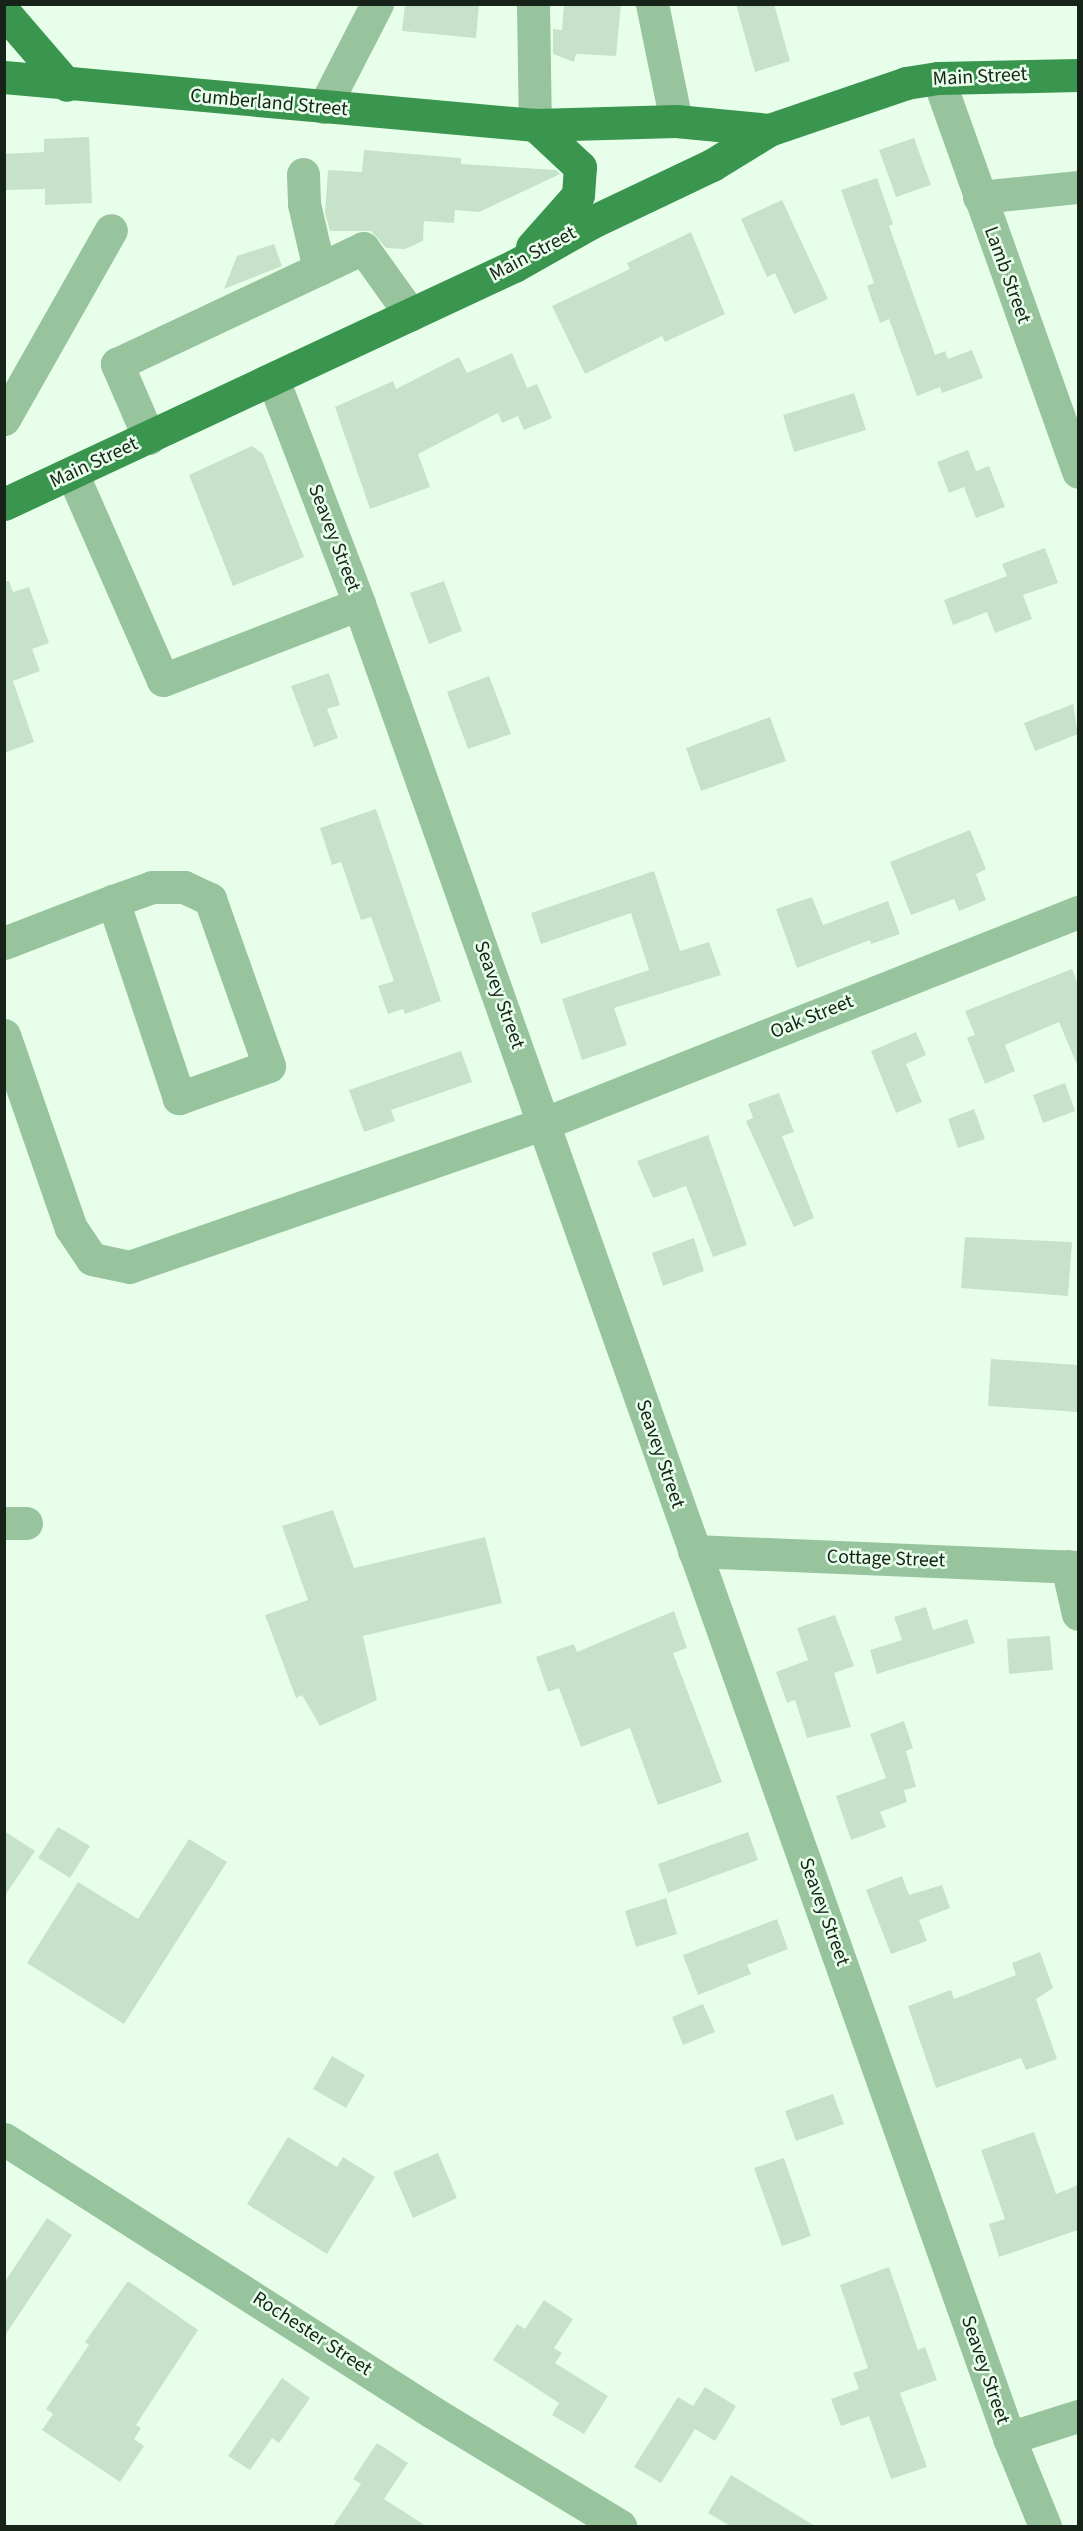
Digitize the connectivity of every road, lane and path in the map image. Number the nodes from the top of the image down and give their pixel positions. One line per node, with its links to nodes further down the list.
1 (377, 4): 9 (street)
2 (533, 4): 11 (street)
3 (652, 4): 10 (street)
4 (4, 12): 8 (main road)
5 (1078, 75): 7 (main road, Main Street)
6 (4, 77): 8 (main road, Cumberland Street)
7 (938, 78): 12 (main road, Main Street); 15 (street, Lamb Street)
8 (67, 85): 9 (main road, Cumberland Street)
9 (324, 107): 11 (main road, Cumberland Street)
10 (676, 121): 11 (main road, Cumberland Street); 12 (main road, Cumberland Street)
11 (535, 125): 17 (main road)
12 (769, 130): 17 (main road, Main Street)
13 (303, 174): 18 (street)
14 (1078, 187): 15 (street)
15 (979, 197): 23 (street, Lamb Street)
16 (111, 230): 21 (street)
17 (514, 266): 19 (main road, Main Street)
18 (319, 269): 19 (street); 22 (street)
19 (411, 315): 20 (main road, Main Street)
20 (274, 382): 22 (main road, Main Street); 26 (street, Seavey Street)
21 (4, 418)
22 (149, 438): 24 (main road, Main Street)
23 (1078, 471)
24 (72, 474): 25 (main road, Main Street); 26 (street)
25 (5, 502)
26 (359, 603): 31 (street, Seavey Street)
27 (112, 901): 27 (street); 29 (street)
28 (1078, 912): 31 (street, Oak Street)
29 (4, 943)
30 (4, 1035): 31 (street, Oak Street)
31 (545, 1123): 32 (street, Seavey Street)
32 (694, 1551): 33 (street, Cottage Street); 37 (street, Seavey Street)
33 (1073, 1566): 34 (street)
34 (1078, 1614)
35 (4, 2139): 38 (street, Rochester Street)
36 (1078, 2416): 37 (street)
37 (1009, 2438): 39 (street, Seavey Street)
38 (620, 2526)
39 (1046, 2526)

